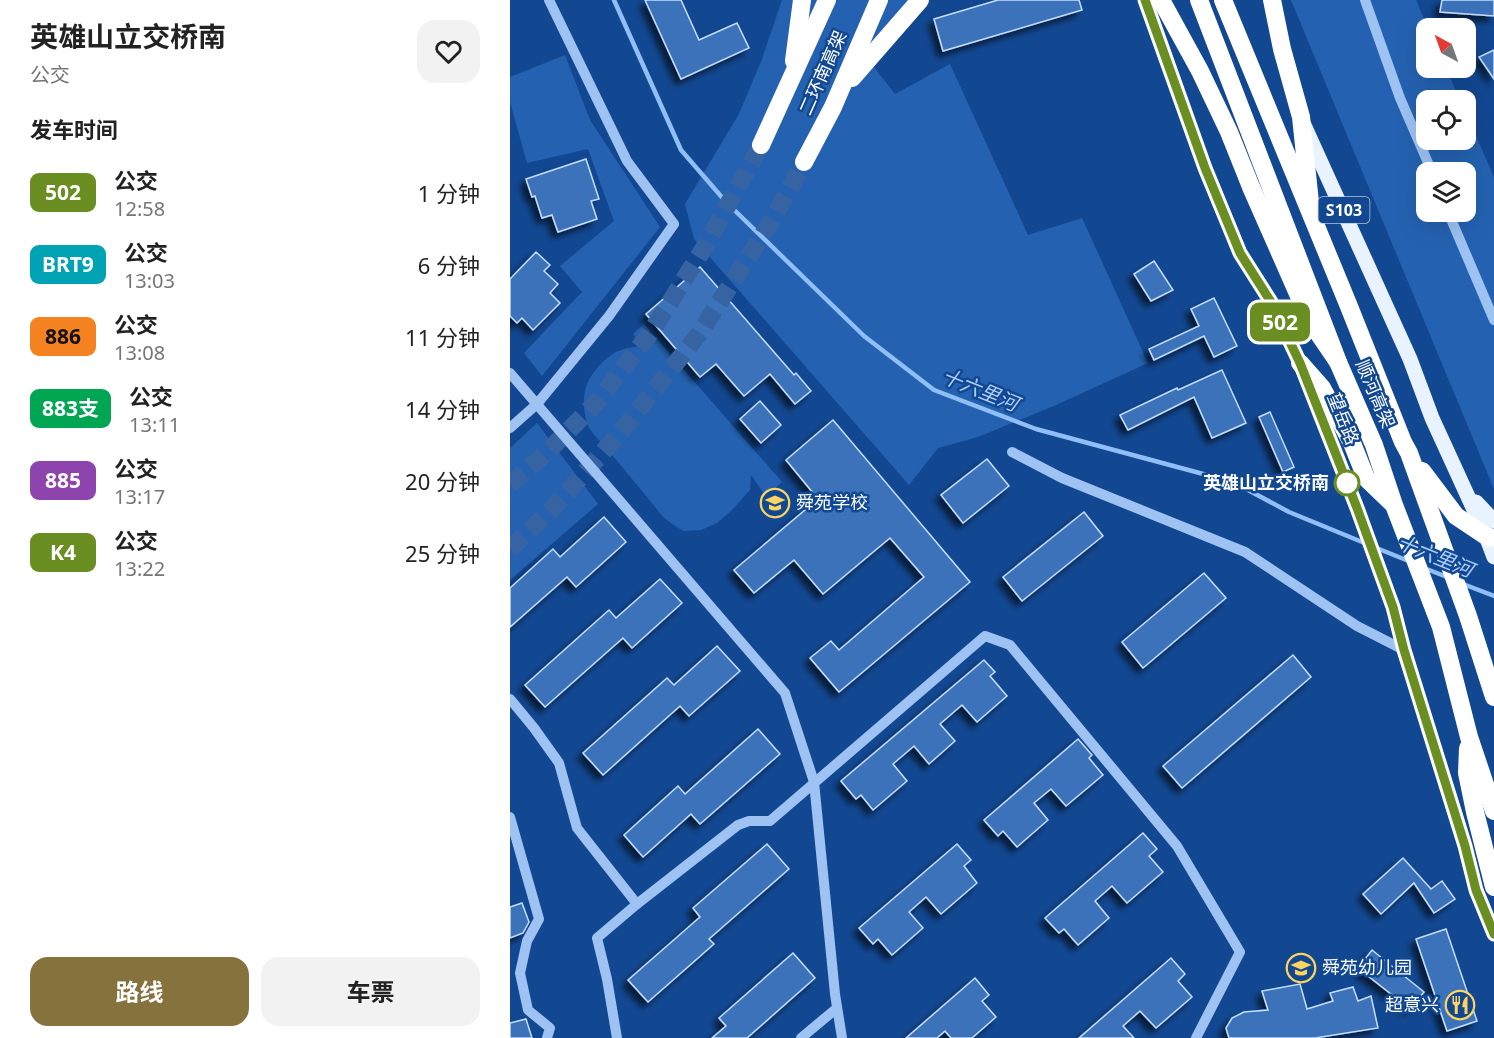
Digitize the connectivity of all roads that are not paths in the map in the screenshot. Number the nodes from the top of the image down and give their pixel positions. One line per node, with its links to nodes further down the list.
1 (549, 0): 26 (street)
2 (802, 0): 15 (highway)
3 (827, 0): 15 (highway, 二环南高架)
4 (879, 0): 16 (highway, 二环南高架)
5 (920, 0): 16 (highway)
6 (1145, 0): 14 (main road, 望岳路)
7 (1161, 0): 23 (highway, bridge)
8 (1172, 0): 14 (main road)
9 (1199, 0): 23 (highway, 顺河高架, bridge)
10 (1223, 0): 20 (highway, 顺河高架, bridge)
11 (1263, 0): 31 (main road, S103)
12 (1272, 0): 20 (highway, bridge)
13 (1365, 0): 19 (street)
14 (1153, 20): 24 (main road, 望岳路)
15 (791, 78): 17 (highway, 二环南高架)
16 (833, 107): 18 (highway, 二环南高架)
17 (761, 145)
18 (804, 162)
19 (1428, 162)
20 (1311, 213): 28 (highway, 顺河高架)
21 (1452, 222): 22 (street)
22 (1494, 320)
23 (1338, 362): 30 (highway, 顺河高架)
24 (1300, 363): 30 (highway); 33 (main road, 望岳路)
25 (510, 373): 26 (street)
26 (537, 404): 27 (street); 37 (street)
27 (510, 428)
28 (1406, 448): 31 (highway); 34 (highway, 顺河高架)
29 (1012, 452): 33 (street)
30 (1396, 510): 36 (highway, 顺河高架)
31 (1491, 532): 32 (main road, S103)
32 (1494, 557)
33 (1404, 650): 42 (main road, 望岳路)
34 (1494, 697)
35 (510, 699): 41 (street)
36 (1469, 737): 38 (highway, 顺河高架); 40 (highway)
37 (814, 782): 41 (street); 43 (street); 48 (street)
38 (1494, 811)
39 (510, 817): 44 (street)
40 (1494, 887)
41 (637, 904): 45 (street)
42 (1494, 934)
43 (837, 1008): 46 (street); 47 (street)
44 (547, 1038)
45 (617, 1038)
46 (801, 1038)
47 (842, 1038)
48 (1196, 1038)

